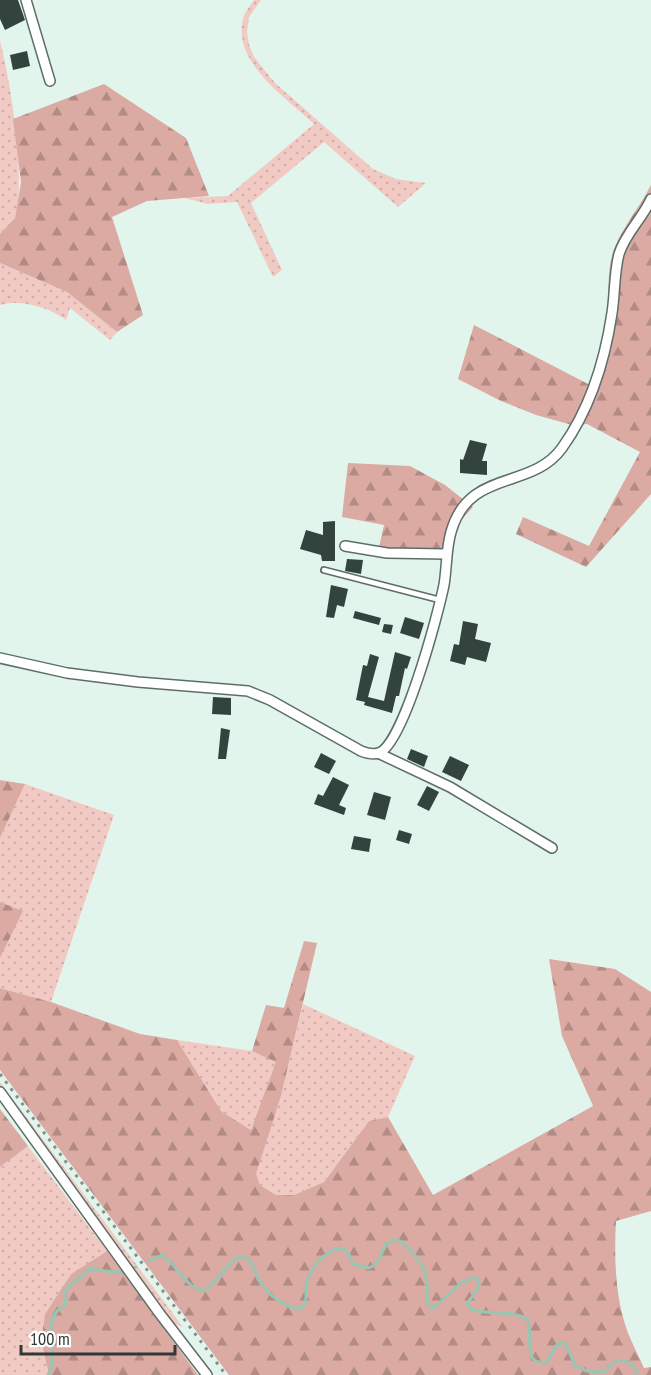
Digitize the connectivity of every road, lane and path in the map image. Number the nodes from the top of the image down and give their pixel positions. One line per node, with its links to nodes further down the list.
1 (26, 0): 2 (street)
2 (50, 81)
3 (651, 200): 5 (street)
4 (345, 546): 5 (street)
5 (446, 554): 7 (street)
6 (324, 570): 7 (lane)
7 (440, 600): 9 (street)
8 (0, 658): 9 (street)
9 (378, 753): 10 (street)
10 (552, 848)
11 (0, 1092): 12 (street)
12 (207, 1375)

